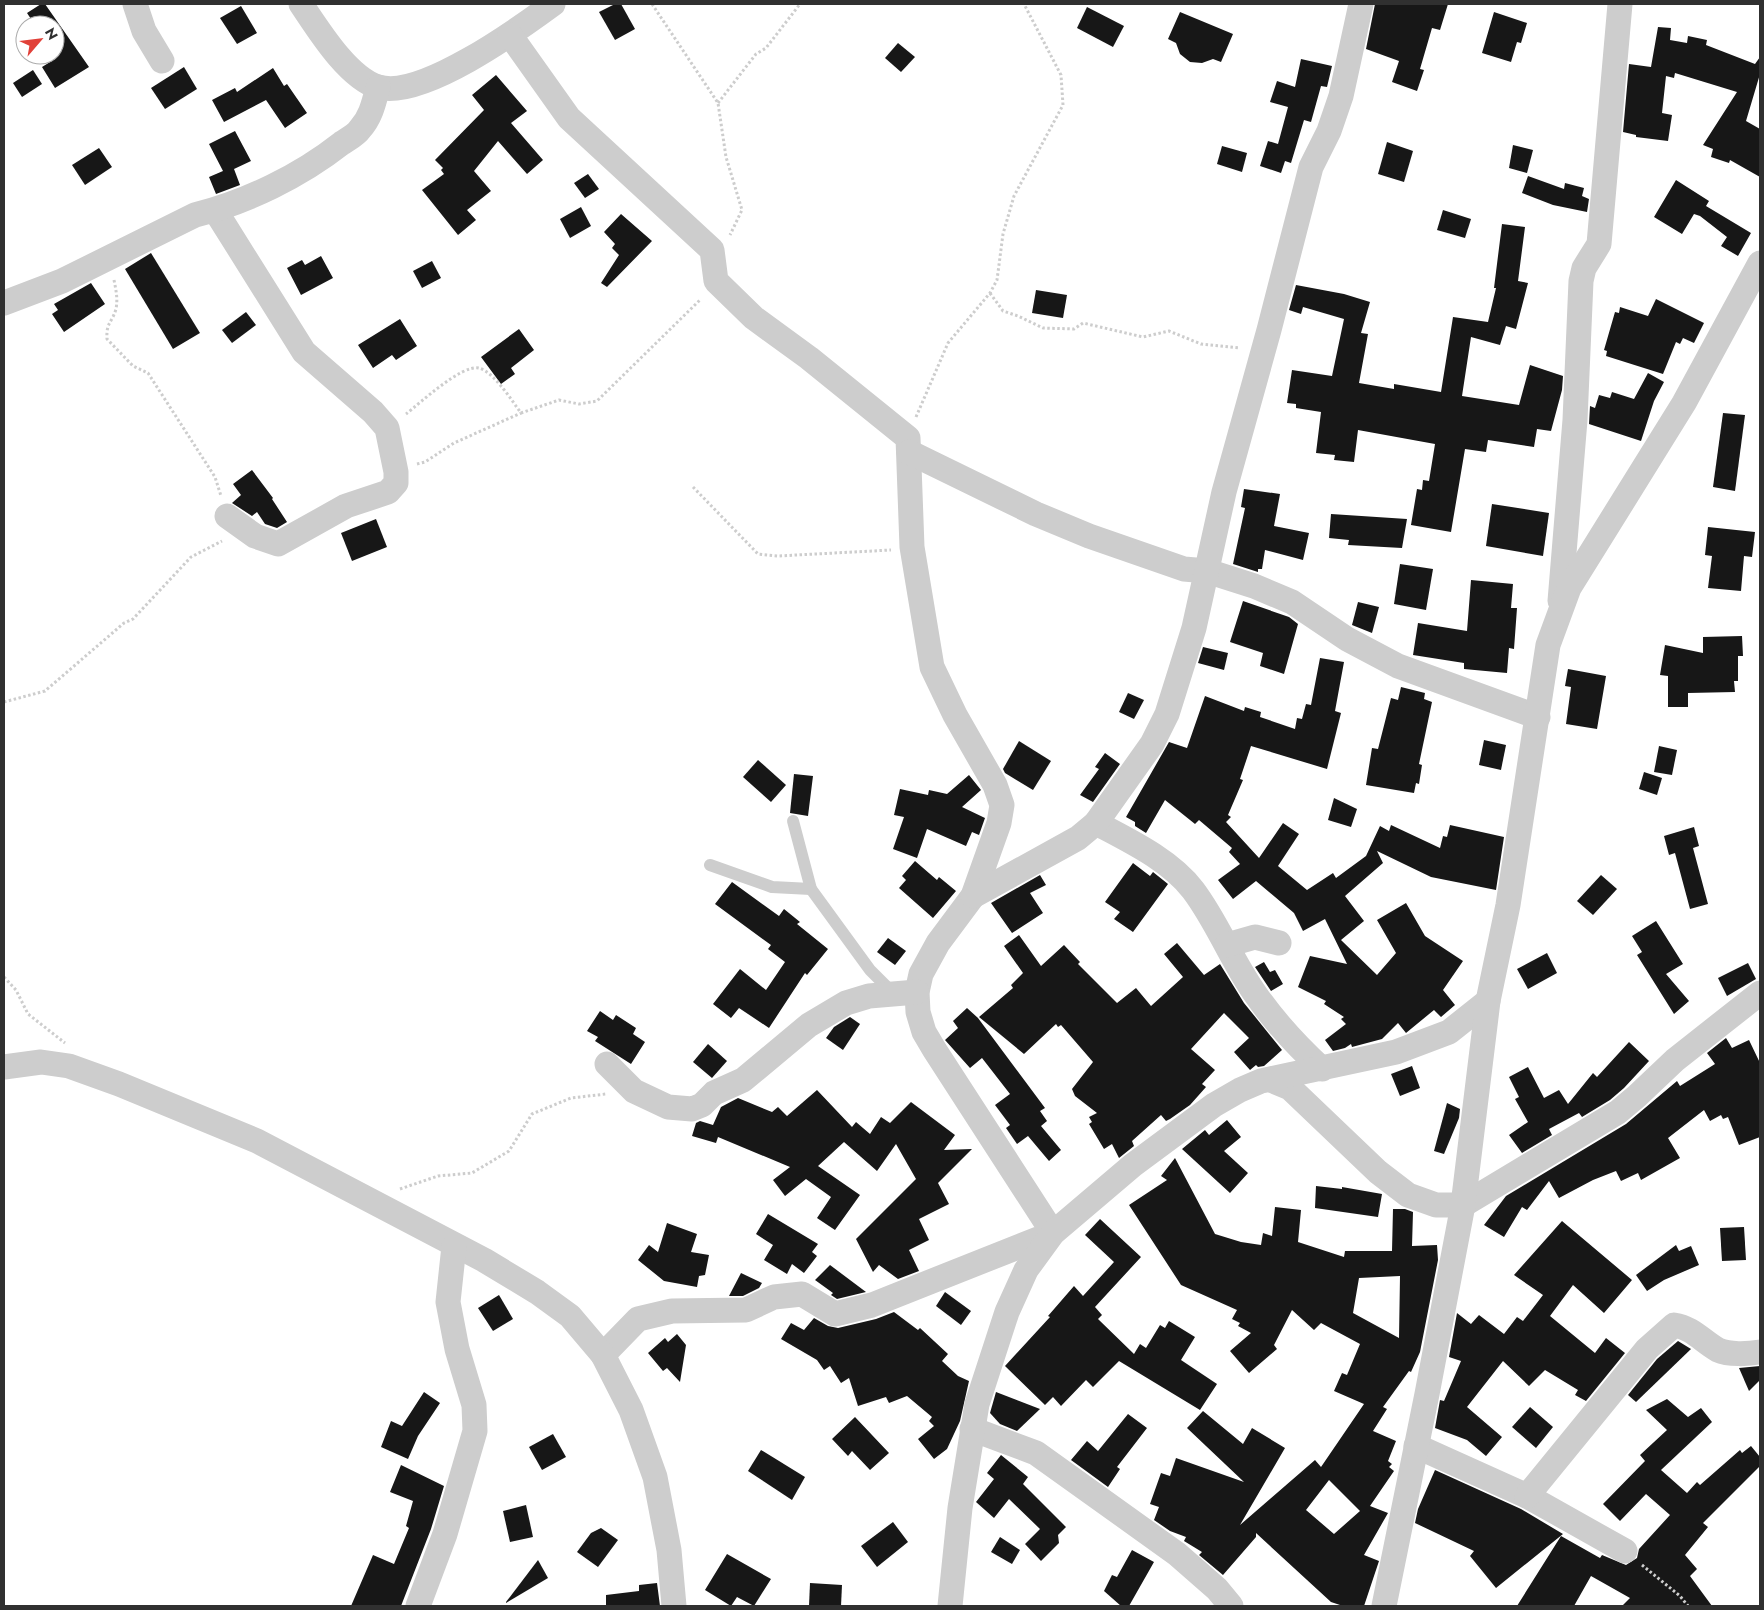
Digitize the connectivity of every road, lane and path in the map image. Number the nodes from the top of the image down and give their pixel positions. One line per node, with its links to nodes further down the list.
1 (135, 4): 10 (street)
2 (302, 4): 11 (street)
3 (553, 4): 9 (street)
4 (652, 4): 12 (path)
5 (800, 4): 12 (path)
6 (1024, 4): 18 (path)
7 (1361, 4): 20 (street)
8 (1620, 4): 29 (street)
9 (510, 35): 11 (street); 14 (street)
10 (162, 61)
11 (378, 87): 13 (street)
12 (718, 103): 14 (path)
13 (215, 210): 15 (street); 22 (street)
14 (712, 250): 17 (street)
15 (111, 257): 19 (street); 26 (path)
16 (1760, 263): 29 (street)
17 (716, 281): 21 (path); 23 (street)
18 (990, 293): 20 (path); 23 (path)
19 (4, 303)
20 (1263, 351): 28 (street)
21 (521, 413): 22 (path); 24 (path)
22 (387, 428): 24 (street)
23 (908, 445): 27 (street); 28 (street)
24 (396, 472): 26 (street)
25 (693, 487): 27 (path)
26 (227, 516): 30 (path)
27 (912, 547): 36 (street)
28 (1207, 571): 31 (street); 33 (street)
29 (1559, 612): 31 (street)
30 (4, 702)
31 (1538, 717): 42 (street)
32 (793, 821): 35 (lane)
33 (1096, 823): 36 (street); 38 (street)
34 (710, 865): 35 (lane)
35 (811, 889): 40 (lane)
36 (973, 896): 40 (street)
37 (1279, 943): 38 (street)
38 (1227, 945): 46 (street)
39 (4, 977): 44 (path)
40 (905, 993): 48 (street); 51 (street)
41 (1756, 998): 50 (street)
42 (1488, 1001): 46 (street); 50 (street)
43 (607, 1064): 48 (street)
44 (69, 1066): 45 (street); 52 (street)
45 (4, 1067)
46 (1322, 1069): 47 (street)
47 (1271, 1080): 50 (street); 51 (street)
48 (634, 1091): 49 (path)
49 (395, 1189)
50 (1462, 1205): 56 (street)
51 (1053, 1233): 54 (street); 55 (street)
52 (454, 1246): 54 (street); 59 (street)
53 (1760, 1352): 57 (street)
54 (603, 1355): 60 (street)
55 (972, 1429): 61 (street); 62 (street)
56 (1416, 1446): 57 (street); 63 (street)
57 (1527, 1496): 58 (street)
58 (1625, 1551): 64 (path)
59 (418, 1606)
60 (674, 1606)
61 (950, 1606)
62 (1231, 1606)
63 (1384, 1606)
64 (1688, 1606)

